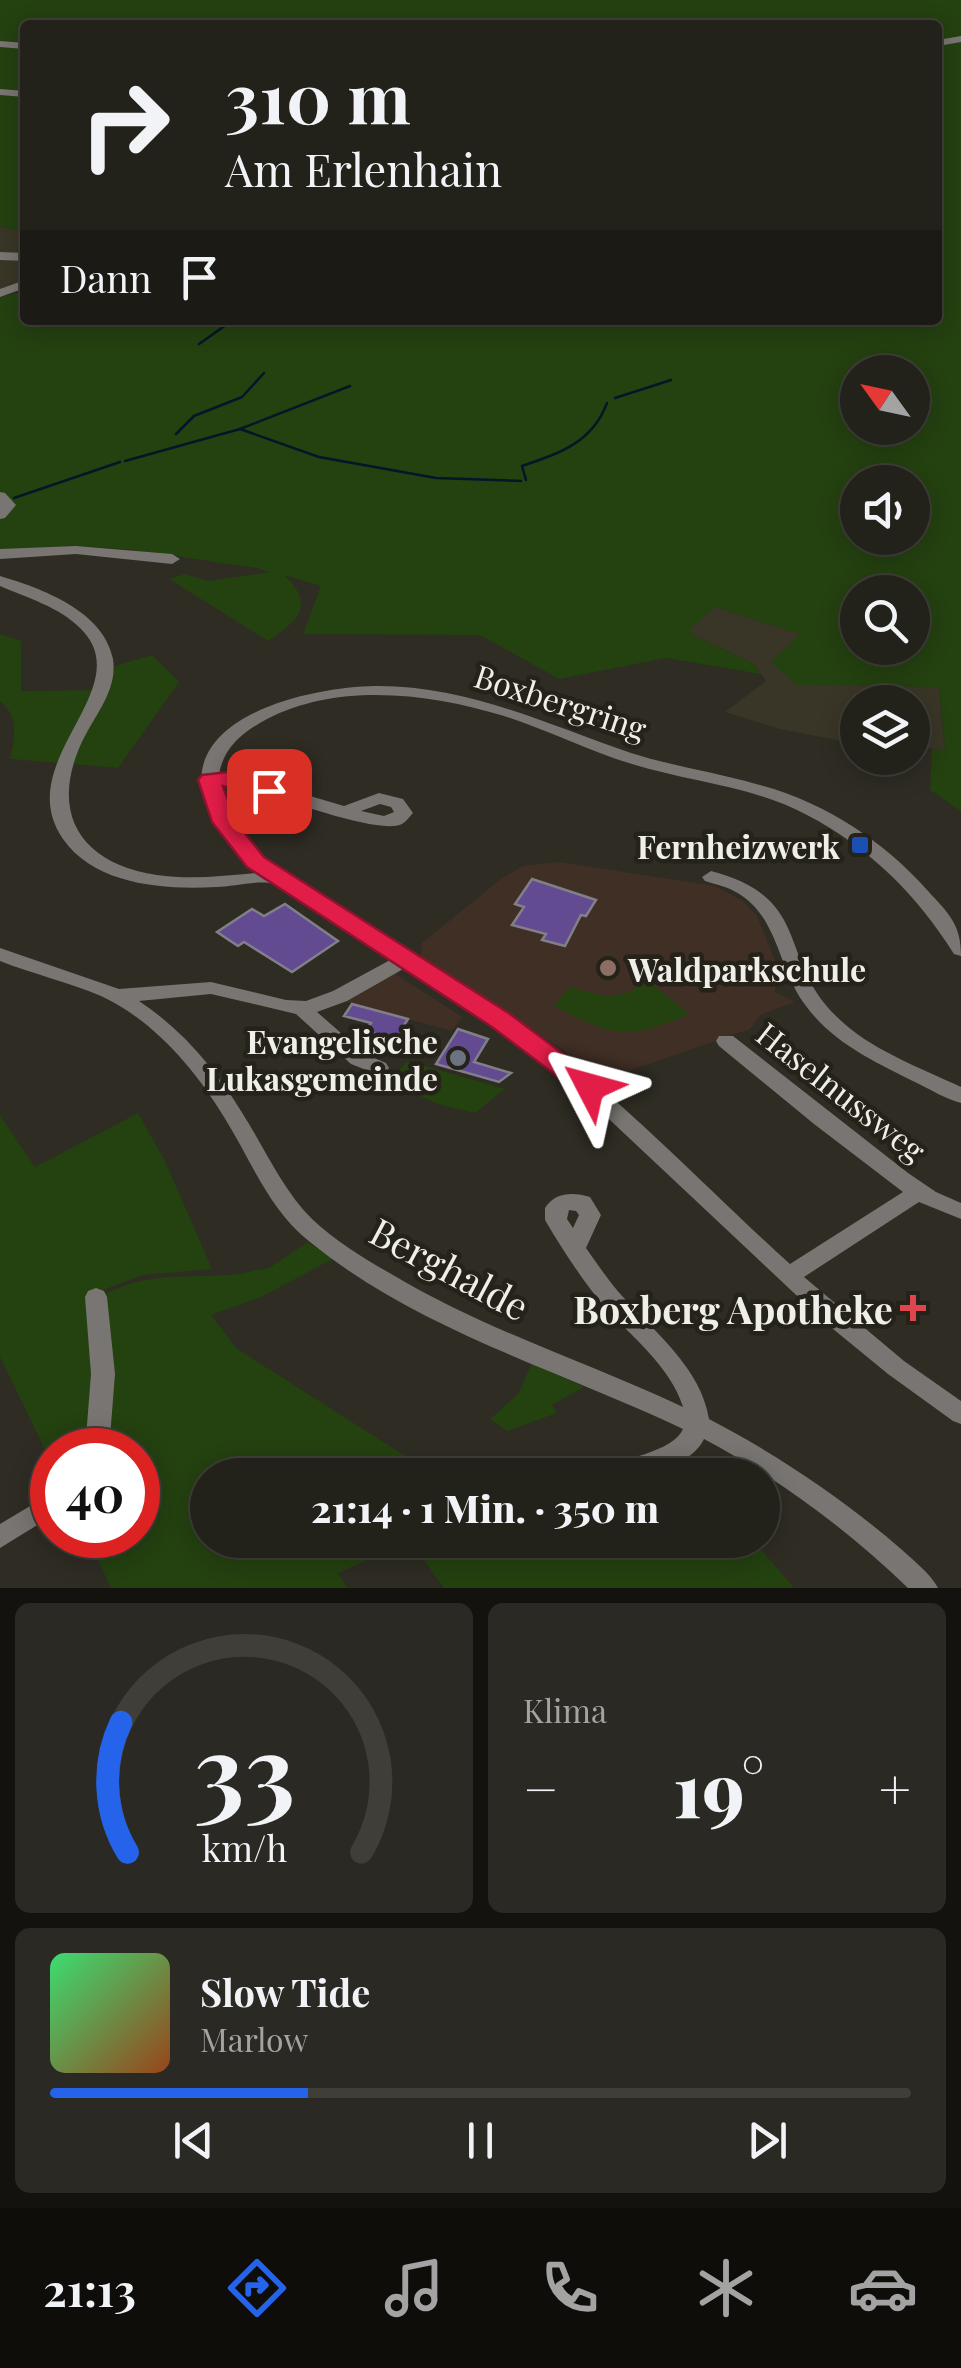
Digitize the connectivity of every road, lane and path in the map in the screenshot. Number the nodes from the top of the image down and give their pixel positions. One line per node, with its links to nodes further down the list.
1 (0, 496): 2 (street)
2 (0, 515)
3 (0, 554): 4 (street)
4 (172, 560)
5 (0, 580): 9 (street)
6 (210, 780): 7 (street); 9 (street); 10 (street, Boxbergring)
7 (344, 812)
8 (710, 876): 17 (street)
9 (276, 877): 12 (street)
10 (961, 950)
11 (0, 954): 13 (street, Berghalde)
12 (406, 959): 14 (street); 21 (street)
13 (116, 996): 14 (street); 24 (street, Berghalde)
14 (302, 1008): 16 (street)
15 (726, 1041): 18 (street, Haselnussweg)
16 (375, 1067)
17 (961, 1096)
18 (918, 1192): 19 (street, Haselnussweg); 21 (street, Haselnussweg)
19 (961, 1211)
20 (576, 1246): 24 (street)
21 (788, 1276): 23 (street)
22 (96, 1297): 25 (street)
23 (961, 1414)
24 (697, 1424): 26 (street); 29 (street, Berghalde)
25 (99, 1428)
26 (653, 1458)
27 (30, 1517): 28 (street)
28 (0, 1537)
29 (925, 1588)

